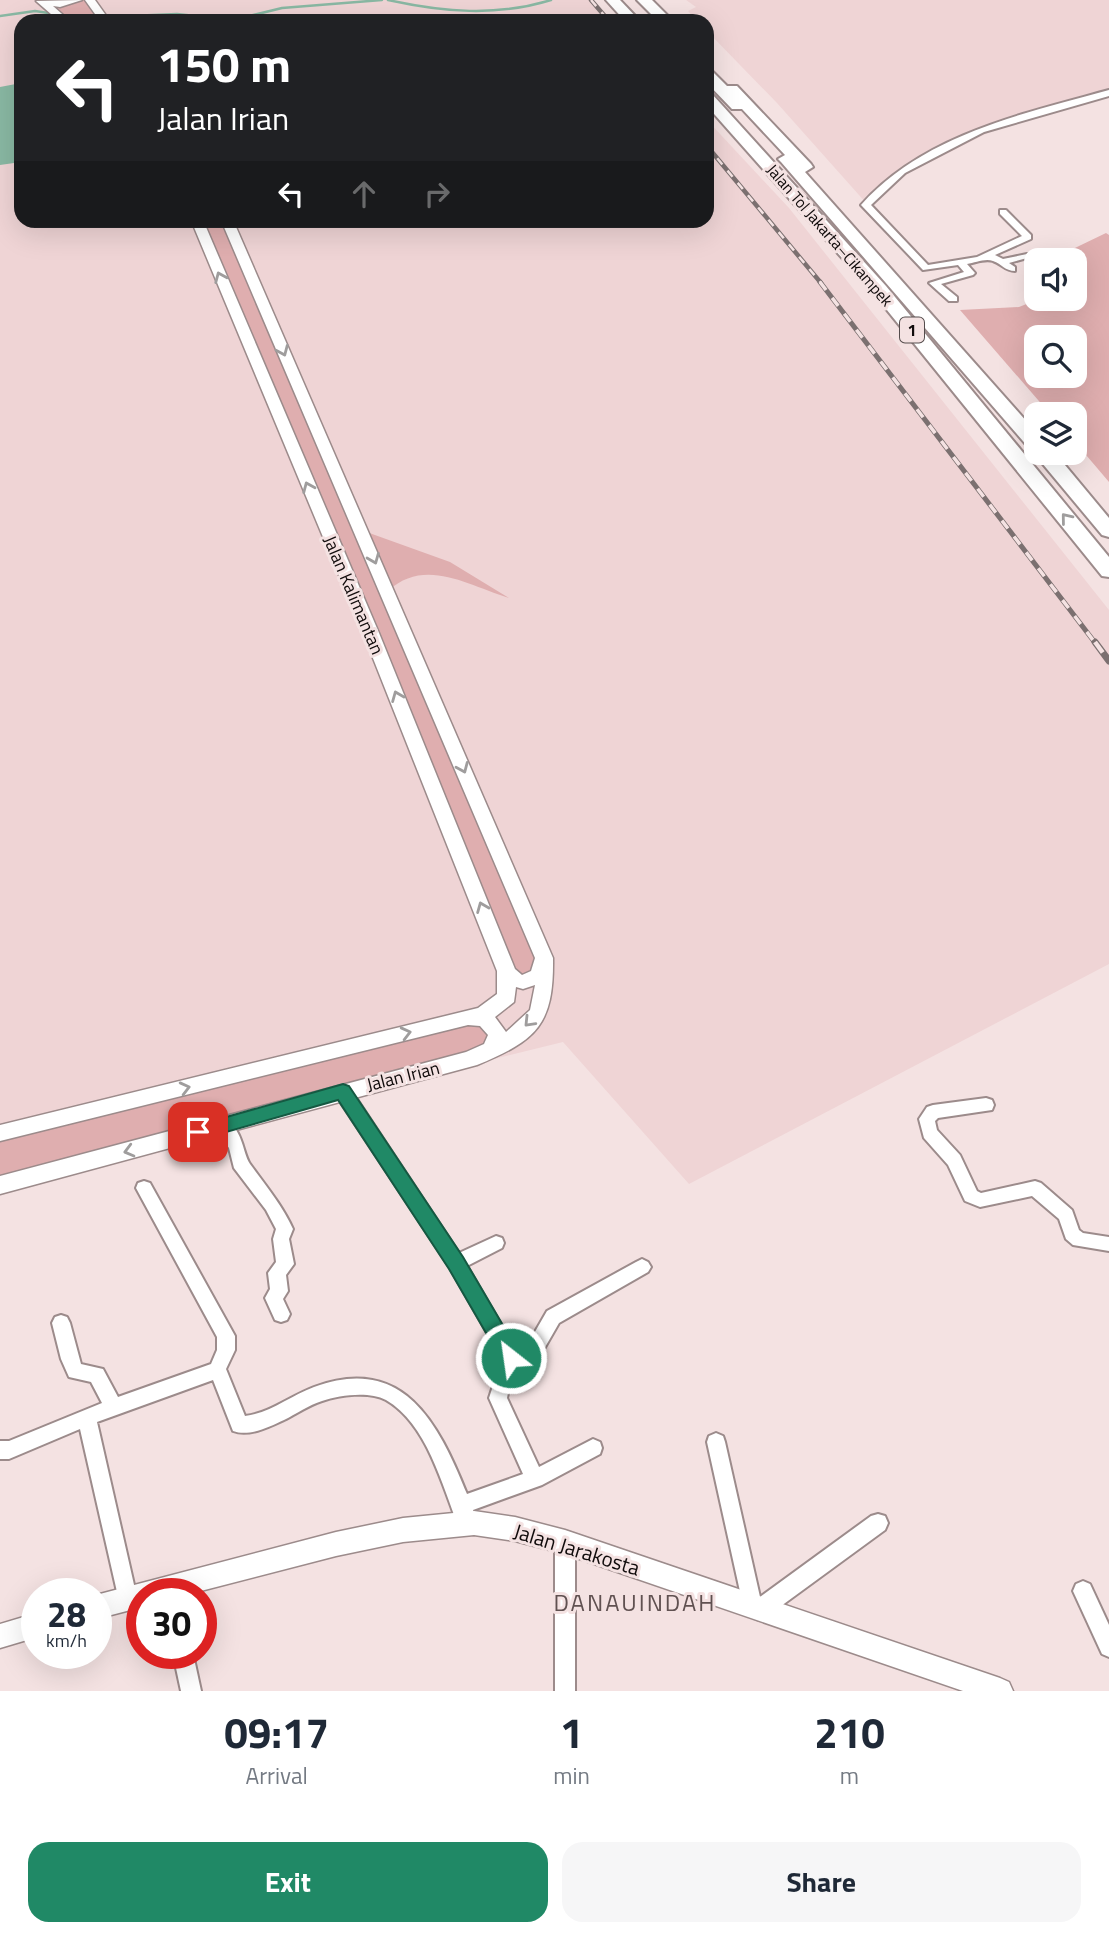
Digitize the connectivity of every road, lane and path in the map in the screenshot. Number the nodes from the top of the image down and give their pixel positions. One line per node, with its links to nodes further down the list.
1 (77, 0): 7 (street)
2 (90, 0): 8 (street)
3 (613, 0): 9 (highway)
4 (628, 0): 10 (highway)
5 (637, 0): 11 (highway)
6 (644, 0): 12 (highway)
7 (43, 3)
8 (101, 14)
9 (626, 14)
10 (642, 14)
11 (651, 14)
12 (659, 14)
13 (714, 70): 28 (highway, Jalan Tol Jakarta–Cikampek / 1)
14 (714, 82): 29 (highway, 1)
15 (714, 90): 34 (highway, 1)
16 (1109, 93): 23 (street)
17 (714, 105): 35 (highway, Jalan Tol Jakarta–Cikampek / 1, one-way to 17)
18 (1003, 212): 22 (street)
19 (201, 228): 27 (street, Jalan Kalimantan, one-way to 19)
20 (230, 228): 27 (street, Jalan Kalimantan, one-way to 27)
21 (1024, 256): 24 (street)
22 (985, 257): 23 (street); 24 (street)
23 (961, 262): 26 (street)
24 (1002, 262): 25 (street)
25 (1012, 269)
26 (953, 299)
27 (286, 396): 36 (street, Jalan Kalimantan, one-way to 36); 37 (street, Jalan Kalimantan, one-way to 27)
28 (1024, 413)
29 (1024, 430)
30 (1054, 465): 33 (highway)
31 (1069, 465): 32 (highway)
32 (1109, 512)
33 (1109, 531)
34 (1109, 546)
35 (1109, 570)
36 (544, 958): 37 (street); 39 (street, Jalan Irian, one-way to 39)
37 (506, 971): 38 (street)
38 (469, 1018): 39 (street); 43 (street, one-way to 38)
39 (491, 1051): 40 (street, Jalan Irian)
40 (343, 1092): 42 (street, Jalan Irian); 48 (street)
41 (986, 1105): 47 (street)
42 (222, 1126): 44 (street, Jalan Irian, one-way to 44); 50 (street)
43 (0, 1133)
44 (0, 1185)
45 (144, 1188): 53 (street)
46 (496, 1243): 48 (street)
47 (1109, 1244)
48 (456, 1263): 52 (street)
49 (642, 1267): 52 (street)
50 (281, 1314)
51 (61, 1322): 54 (street)
52 (511, 1358): 59 (street)
53 (216, 1370): 54 (street); 60 (street)
54 (113, 1407): 55 (street)
55 (87, 1417): 58 (street); 63 (street)
56 (716, 1442): 66 (street)
57 (593, 1448): 59 (street)
58 (0, 1450)
59 (535, 1479): 60 (street)
60 (465, 1513): 62 (street, Jalan Jarakosta); 64 (street, Jalan Jarakosta)
61 (878, 1523): 66 (street)
62 (565, 1542): 66 (street, Jalan Jarakosta); 72 (street)
63 (132, 1578)
64 (215, 1578)
65 (1083, 1591): 69 (street)
66 (756, 1608): 73 (street, Jalan Jarakosta)
67 (21, 1630): 68 (street)
68 (0, 1636)
69 (1109, 1647)
70 (186, 1669): 71 (street)
71 (191, 1691)
72 (565, 1691)
73 (1000, 1691)

